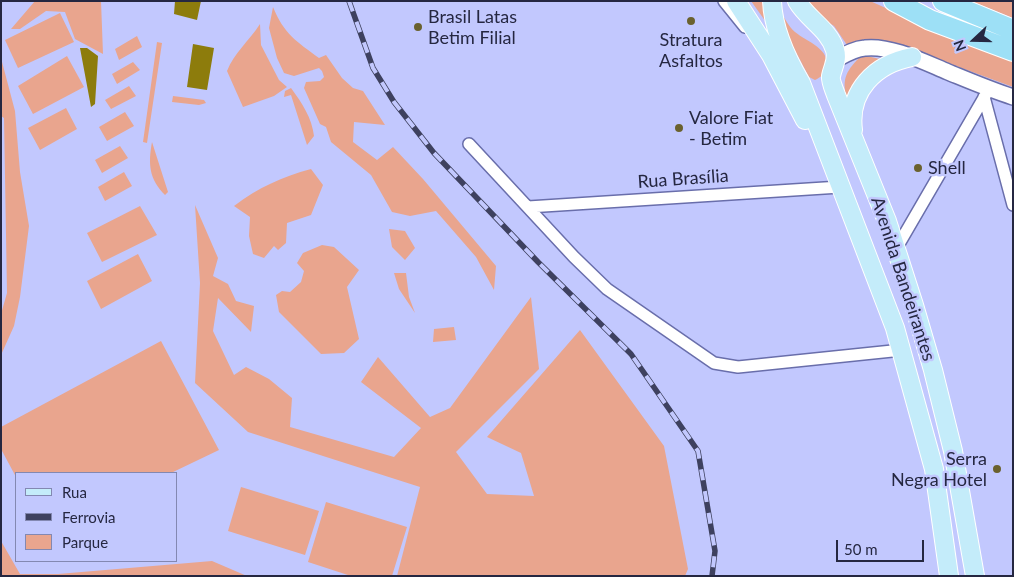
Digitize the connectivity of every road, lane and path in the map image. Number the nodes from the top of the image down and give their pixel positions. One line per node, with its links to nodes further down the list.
1 (724, 1): 9 (street)
2 (736, 1): 9 (main road)
3 (772, 1): 13 (main road, Avenida Bandeirantes)
4 (796, 1): 11 (main road)
5 (894, 1): 8 (highway)
6 (943, 1): 7 (highway)
7 (1013, 30)
8 (1013, 51)
9 (771, 55): 18 (main road)
10 (912, 57): 11 (main road); 14 (main road); 16 (main road)
11 (836, 59): 12 (main road)
12 (831, 77): 13 (main road); 16 (main road, Avenida Bandeirantes)
13 (801, 83): 18 (main road, Avenida Bandeirantes)
14 (986, 93): 15 (main road); 20 (street); 22 (street)
15 (1013, 96)
16 (854, 138): 19 (main road, Avenida Bandeirantes)
17 (469, 144): 21 (street)
18 (840, 187): 19 (main road); 21 (street, Rua Brasília); 23 (main road, Avenida Bandeirantes)
19 (872, 188): 22 (main road, Avenida Bandeirantes)
20 (1013, 205)
21 (528, 207): 23 (street)
22 (896, 249): 25 (main road, Avenida Bandeirantes)
23 (902, 350): 24 (main road, Avenida Bandeirantes)
24 (949, 576)
25 (975, 576)

